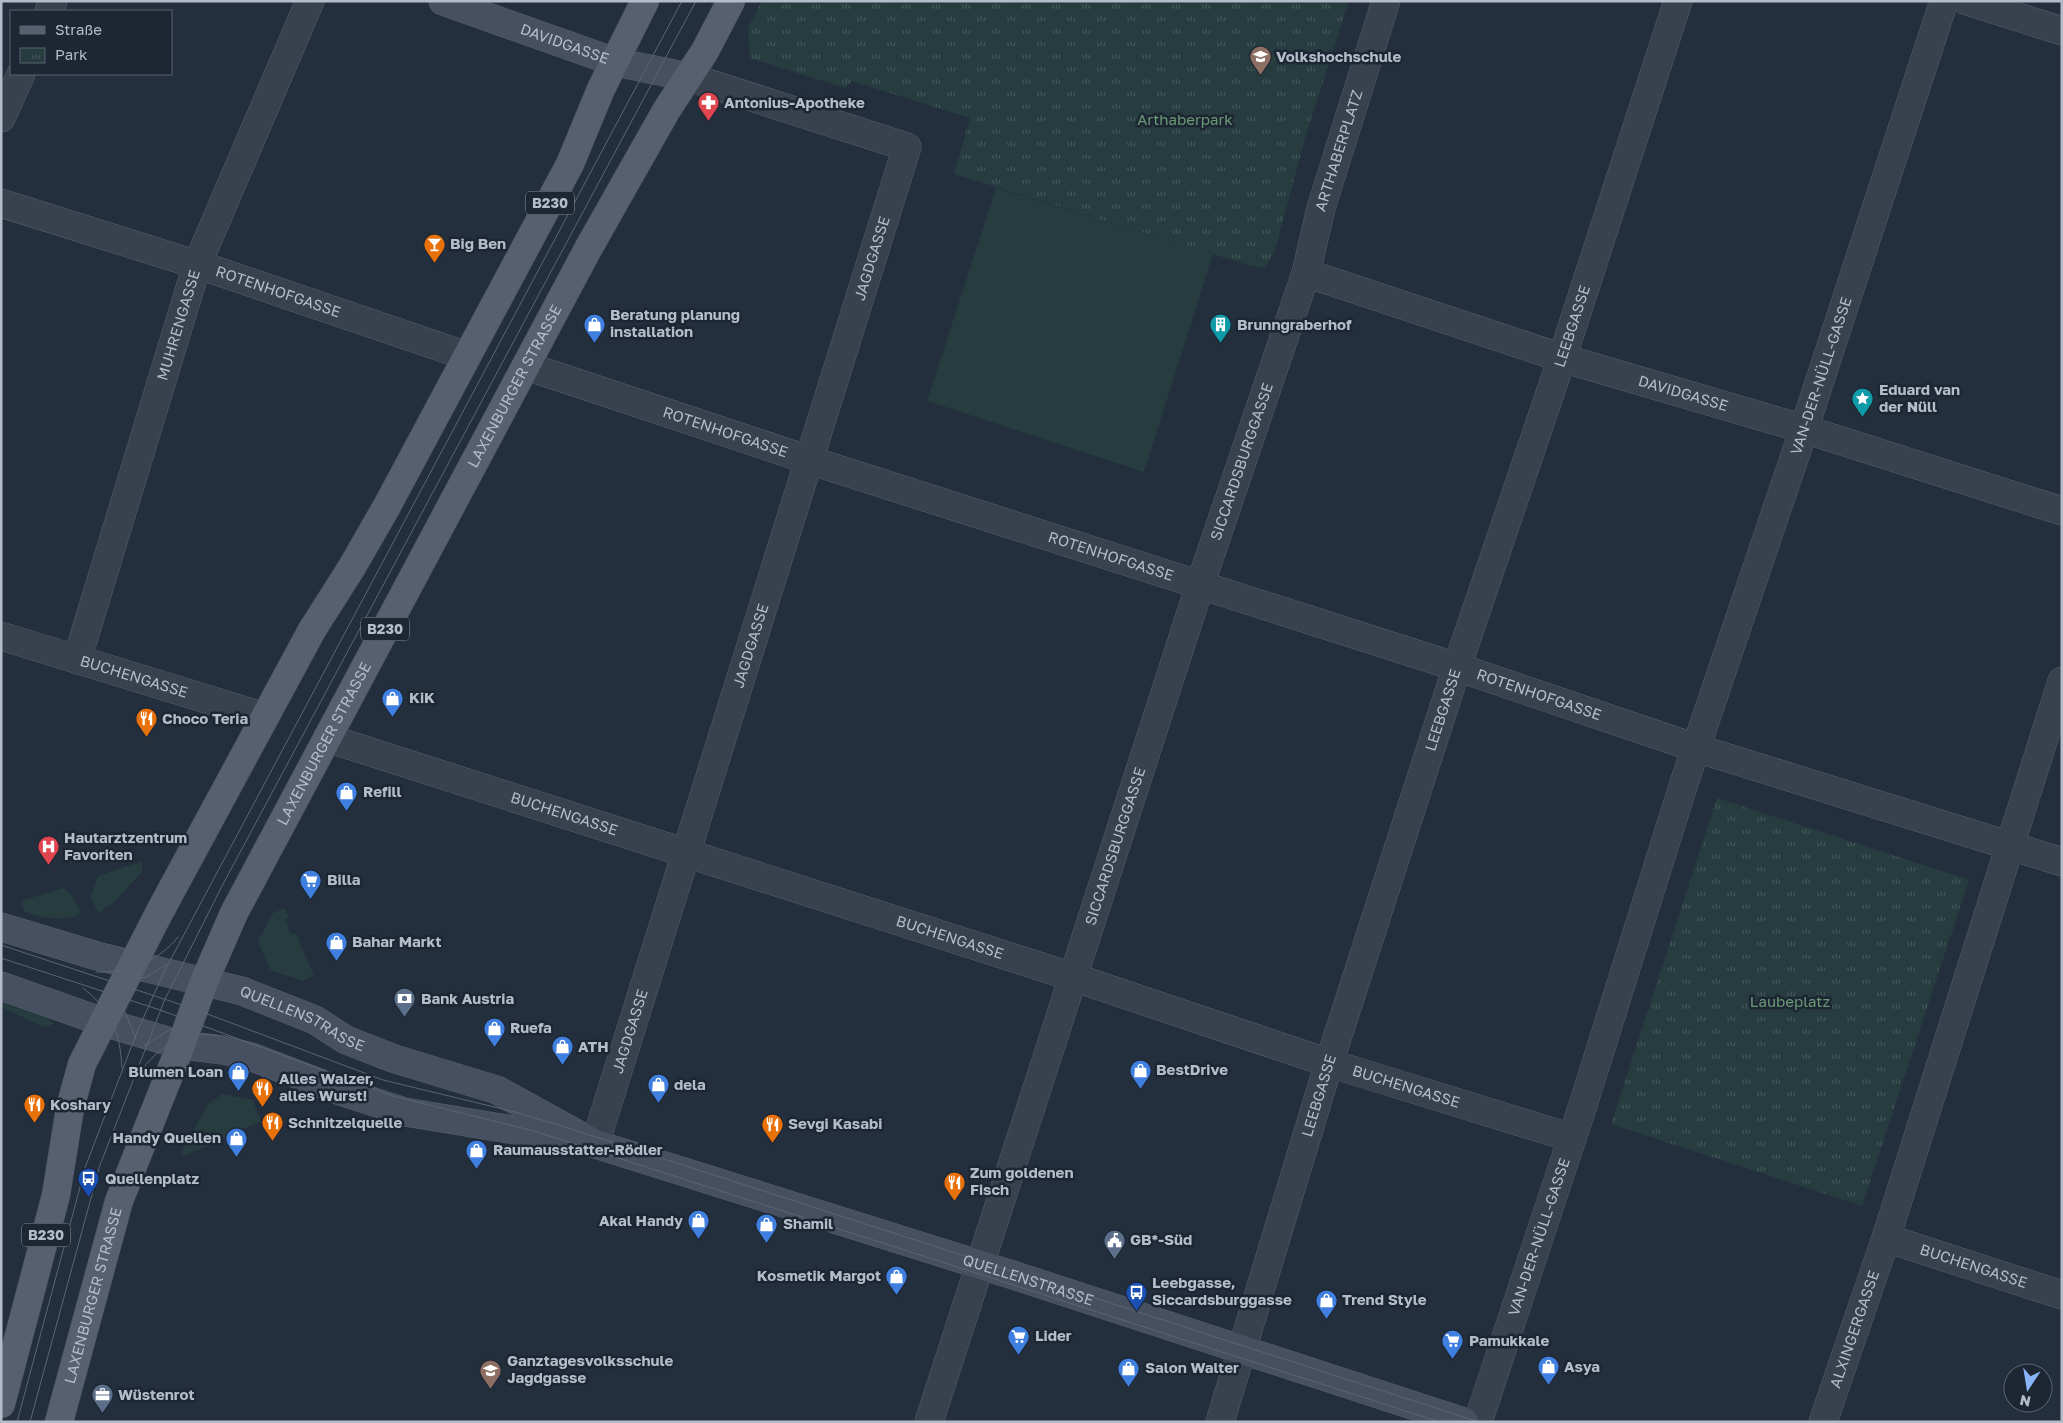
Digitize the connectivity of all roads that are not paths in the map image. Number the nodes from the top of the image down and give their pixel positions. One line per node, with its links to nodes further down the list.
1 (310, 1): 15 (street, MUHRENGASSE)
2 (443, 1): 10 (street, DAVIDGASSE)
3 (646, 1): 10 (main road, B230)
4 (731, 1): 12 (main road, B230)
5 (1386, 1): 16 (street, ARTHABERPLATZ)
6 (1678, 1): 18 (street, LEEBGASSE)
7 (1944, 1): 20 (street, VAN-DER-NÜLL-GASSE)
8 (1967, 1): 9 (street)
9 (2062, 31)
10 (615, 62): 12 (street, DAVIDGASSE); 17 (main road, B230)
11 (21, 75): 13 (street)
12 (689, 77): 19 (main road, LAXENBURGER STRASSE / B230); 21 (street, JAGDGASSE)
13 (1, 118)
14 (1, 204): 15 (street, ROTENHOFGASSE)
15 (197, 265): 17 (street, ROTENHOFGASSE); 25 (street, MUHRENGASSE)
16 (1306, 273): 18 (street, DAVIDGASSE); 23 (street, SICCARDSBURGGASSE)
17 (467, 356): 28 (main road, B230)
18 (1562, 358): 20 (street, DAVIDGASSE); 26 (street, LEEBGASSE)
19 (526, 366): 21 (street, ROTENHOFGASSE); 29 (main road, LAXENBURGER STRASSE / B230)
20 (1804, 430): 22 (street, DAVIDGASSE); 30 (street, VAN-DER-NÜLL-GASSE)
21 (810, 460): 23 (street, ROTENHOFGASSE); 32 (street, JAGDGASSE)
22 (2062, 511)
23 (1200, 585): 26 (street, ROTENHOFGASSE); 36 (street, SICCARDSBURGGASSE)
24 (1, 636): 25 (street, BUCHENGASSE)
25 (77, 660): 28 (street, BUCHENGASSE)
26 (1457, 667): 30 (street, ROTENHOFGASSE); 41 (street, LEEBGASSE)
27 (2062, 681): 31 (street)
28 (265, 717): 35 (main road, B230)
29 (326, 738): 32 (street, BUCHENGASSE); 37 (main road, LAXENBURGER STRASSE / B230)
30 (1696, 748): 31 (street); 42 (street)
31 (2009, 844): 33 (street); 44 (street)
32 (685, 855): 36 (street, BUCHENGASSE); 43 (street, JAGDGASSE)
33 (2062, 862)
34 (1, 927): 35 (street, QUELLENSTRASSE)
35 (132, 964): 37 (street, QUELLENSTRASSE); 39 (main road, B230)
36 (1073, 977): 41 (street, BUCHENGASSE); 45 (street, SICCARDSBURGGASSE)
37 (204, 982): 40 (main road, LAXENBURGER STRASSE / B230); 43 (street, QUELLENSTRASSE)
38 (1, 986): 39 (street, QUELLENSTRASSE)
39 (103, 1022): 40 (street, QUELLENSTRASSE); 48 (main road, B230)
40 (181, 1045): 43 (street, QUELLENSTRASSE); 49 (main road, LAXENBURGER STRASSE / B230)
41 (1329, 1063): 42 (street, BUCHENGASSE); 47 (street, LEEBGASSE)
42 (1572, 1138): 53 (street, VAN-DER-NÜLL-GASSE)
43 (594, 1144): 45 (street, QUELLENSTRASSE)
44 (1886, 1238): 46 (street, BUCHENGASSE); 54 (street, ALXINGERGASSE)
45 (979, 1264): 47 (street, QUELLENSTRASSE); 50 (street, SICCARDSBURGGASSE)
46 (2062, 1295)
47 (1243, 1349): 51 (street, LEEBGASSE); 52 (street, QUELLENSTRASSE)
48 (1, 1404)
49 (59, 1422)
50 (928, 1422)
51 (1220, 1422)
52 (1464, 1422)
53 (1478, 1422)
54 (1822, 1422)

